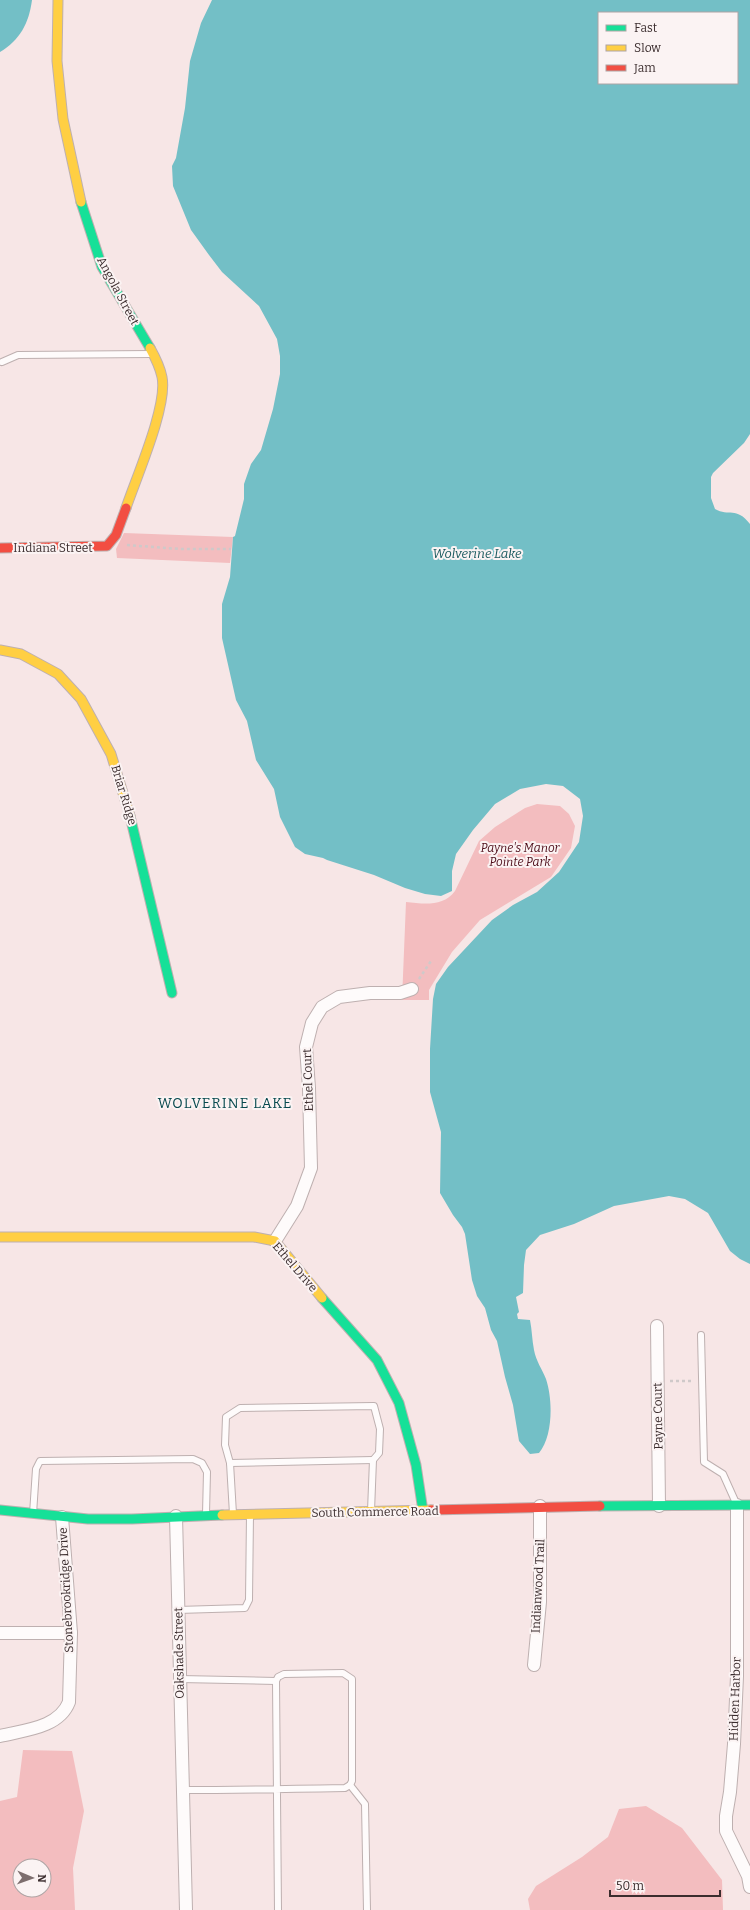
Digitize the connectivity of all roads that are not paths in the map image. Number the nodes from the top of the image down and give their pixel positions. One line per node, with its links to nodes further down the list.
1 (58, 0): 2 (street, Angola Street)
2 (153, 354): 3 (lane); 4 (street, Angola Street)
3 (2, 362)
4 (107, 546): 5 (street, Indiana Street)
5 (0, 548)
6 (0, 650): 8 (street, Briar Ridge)
7 (412, 989): 10 (street, Ethel Court)
8 (172, 993)
9 (0, 1237): 10 (street, Ethel Drive)
10 (275, 1241): 20 (street, Ethel Drive)
11 (657, 1326): 18 (street, Payne Court)
12 (701, 1335): 15 (lane)
13 (373, 1460): 14 (lane); 14 (lane); 21 (lane)
14 (230, 1463): 24 (lane)
15 (737, 1505): 16 (street, South Commerce Road); 18 (street, South Commerce Road); 38 (street, Hidden Harbor)
16 (750, 1505)
17 (540, 1506): 18 (street, South Commerce Road); 20 (street, South Commerce Road); 31 (street, Indianwood Trail)
18 (659, 1506)
19 (0, 1510): 22 (street, South Commerce Road)
20 (423, 1511): 21 (street, South Commerce Road)
21 (371, 1512): 25 (street, South Commerce Road)
22 (33, 1515): 23 (lane); 27 (street, South Commerce Road)
23 (206, 1515): 24 (street, South Commerce Road); 26 (street, South Commerce Road)
24 (233, 1515): 25 (street, South Commerce Road)
25 (250, 1515): 28 (lane)
26 (176, 1516): 27 (street, South Commerce Road); 28 (street, Oakshade Street)
27 (62, 1517): 29 (street, Stonebrookridge Drive)
28 (178, 1610): 32 (street, Oakshade Street)
29 (71, 1632): 30 (street); 34 (street, Stonebrookridge Drive)
30 (0, 1633)
31 (534, 1665)
32 (180, 1678): 33 (lane); 37 (street, Oakshade Street)
33 (276, 1681): 35 (lane); 36 (lane)
34 (0, 1736)
35 (350, 1785): 36 (lane); 41 (lane)
36 (277, 1789): 37 (lane); 40 (lane)
37 (182, 1790): 39 (street, Oakshade Street)
38 (750, 1887)
39 (186, 1910)
40 (278, 1910)
41 (366, 1910)

